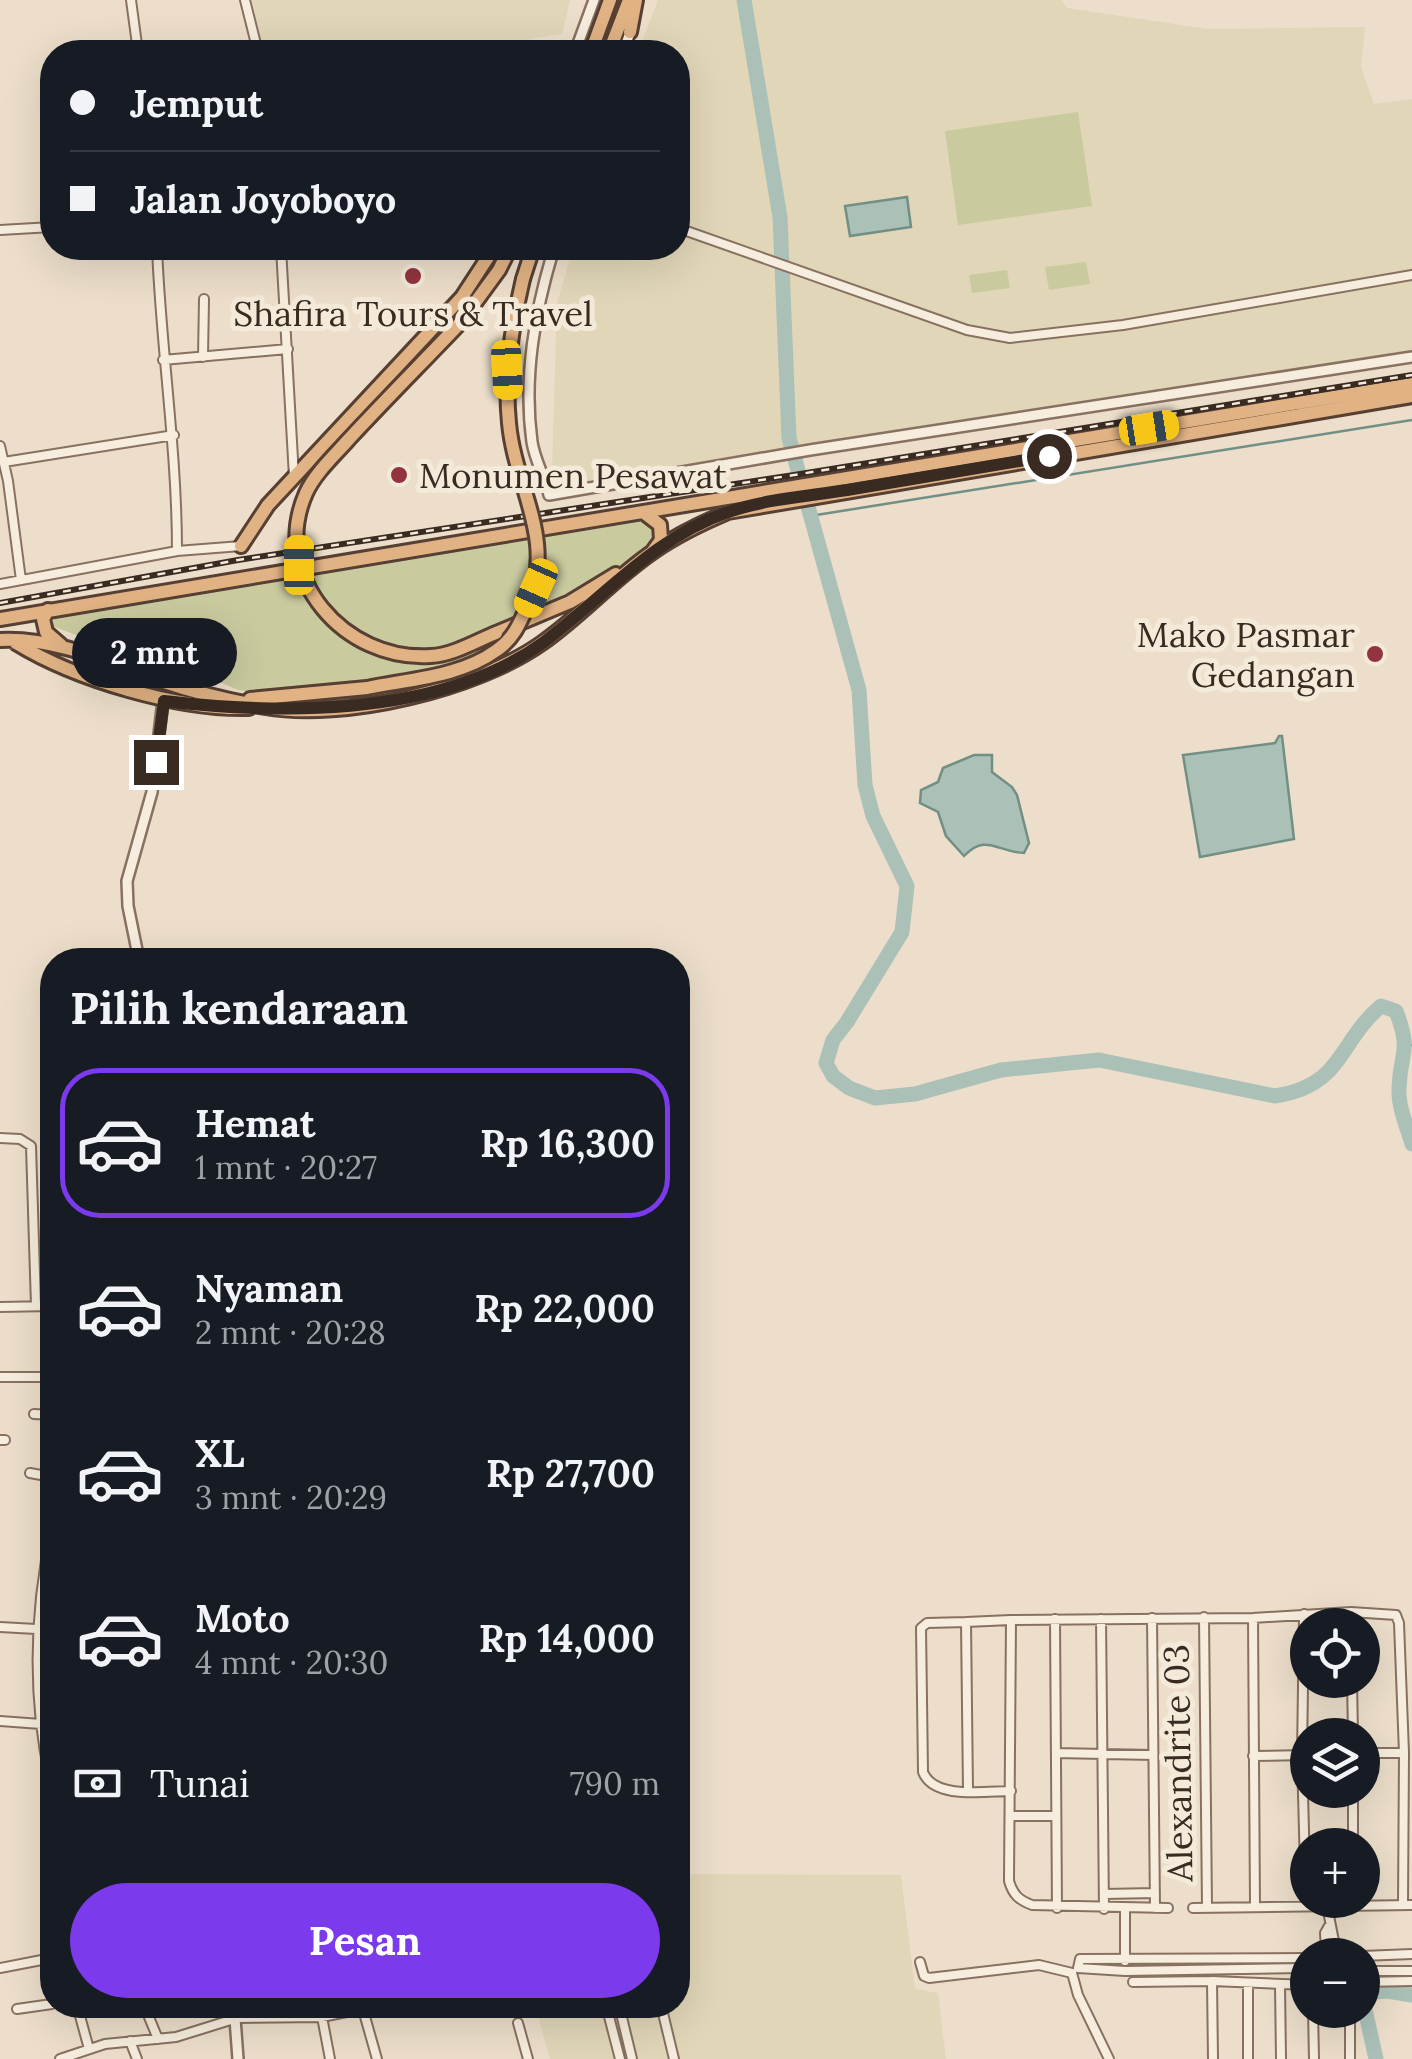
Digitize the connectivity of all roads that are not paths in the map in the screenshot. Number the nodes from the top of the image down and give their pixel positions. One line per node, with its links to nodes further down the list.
1 (131, 0): 7 (street)
2 (245, 0): 8 (street)
3 (594, 0): 9 (street)
4 (610, 0): 10 (highway)
5 (635, 0): 6 (highway); 11 (highway)
6 (630, 32): 12 (street)
7 (136, 40)
8 (255, 40)
9 (580, 40)
10 (595, 40)
11 (615, 40)
12 (627, 40)
13 (40, 228): 14 (street)
14 (0, 230)
15 (690, 232): 22 (street)
16 (158, 260): 27 (street)
17 (282, 260): 24 (street)
18 (486, 260): 33 (highway)
19 (504, 260): 39 (highway, bridge)
20 (530, 260): 46 (highway, bridge)
21 (551, 260): 26 (street)
22 (1412, 276)
23 (204, 299): 25 (street)
24 (288, 349): 25 (street); 33 (street)
25 (203, 357): 27 (street)
26 (1412, 357)
27 (163, 360): 30 (street)
28 (1412, 384): 34 (highway)
29 (1412, 396): 34 (highway)
30 (174, 435): 32 (street); 38 (street)
31 (0, 446): 32 (street)
32 (4, 462): 40 (street)
33 (294, 477): 37 (highway)
34 (813, 490): 35 (highway)
35 (794, 493): 36 (highway); 39 (highway)
36 (635, 513): 39 (highway); 42 (highway)
37 (241, 546): 38 (street)
38 (177, 551): 40 (street)
39 (648, 555): 48 (highway)
40 (21, 580): 41 (street)
41 (0, 584)
42 (48, 610): 43 (highway); 45 (highway)
43 (2, 619): 44 (highway)
44 (6, 640): 45 (highway); 47 (highway)
45 (63, 647): 46 (highway)
46 (236, 700): 48 (highway)
47 (164, 701): 48 (highway); 49 (street)
48 (266, 708)
49 (137, 948)
50 (0, 1138): 51 (street)
51 (36, 1306): 52 (street); 53 (street)
52 (40, 1306)
53 (0, 1308)
54 (0, 1377): 55 (street)
55 (40, 1377)
56 (34, 1414): 57 (street)
57 (40, 1414)
58 (30, 1473): 59 (street)
59 (40, 1475)
60 (40, 1604): 71 (street)
61 (1380, 1613): 76 (street)
62 (1290, 1615): 65 (street)
63 (1152, 1618): 64 (street); 67 (street); 79 (street)
64 (1204, 1618): 65 (street); 92 (street, Alexandrite 03)
65 (1254, 1618): 80 (street)
66 (1055, 1619): 67 (street); 68 (street); 77 (street)
67 (1101, 1619): 78 (street)
68 (1011, 1620): 69 (street); 83 (street)
69 (966, 1622): 82 (street); 82 (street)
70 (0, 1627): 71 (street)
71 (36, 1629): 72 (street)
72 (40, 1714)
73 (0, 1721): 74 (street)
74 (40, 1724)
75 (1380, 1752): 76 (street)
76 (1404, 1752): 89 (street)
77 (1056, 1753): 78 (street); 85 (street)
78 (1102, 1753): 79 (street); 87 (street)
79 (1154, 1755): 86 (street)
80 (1253, 1756): 81 (street); 90 (street)
81 (1290, 1756)
82 (968, 1790): 83 (street)
83 (1011, 1791): 84 (street)
84 (1010, 1816): 85 (street); 93 (street)
85 (1056, 1816): 93 (street)
86 (1155, 1893): 87 (street); 95 (street)
87 (1104, 1894): 98 (street)
88 (1380, 1904): 89 (street)
89 (1408, 1905)
90 (1255, 1906): 91 (street); 92 (street)
91 (1290, 1906)
92 (1207, 1907): 97 (street)
93 (1057, 1908): 98 (street)
94 (1125, 1908): 95 (street); 98 (street); 101 (street)
95 (1155, 1908): 96 (street)
96 (1168, 1908)
97 (1193, 1908)
98 (1104, 1909)
99 (1412, 1954): 100 (street)
100 (1380, 1955)
101 (1125, 1958): 102 (street); 107 (street); 108 (street)
102 (1290, 1958)
103 (40, 1960): 105 (street)
104 (920, 1962): 107 (street)
105 (0, 1968)
106 (1290, 1968): 108 (street)
107 (1075, 1970): 108 (street); 144 (street)
108 (1125, 1971)
109 (1380, 1971): 110 (street)
110 (1412, 1971)
111 (1212, 1981): 112 (street); 115 (street); 145 (street)
112 (1133, 1982)
113 (1380, 1982): 114 (street)
114 (1412, 1982)
115 (1248, 1984): 116 (street); 146 (street)
116 (1280, 1984): 117 (street); 147 (street)
117 (1290, 1984)
118 (40, 2006): 119 (street)
119 (17, 2009)
120 (81, 2018): 134 (street)
121 (149, 2018): 132 (street)
122 (237, 2018): 123 (street); 132 (street); 137 (street)
123 (301, 2018)
124 (322, 2018): 138 (street)
125 (365, 2018): 139 (street)
126 (609, 2018): 141 (street)
127 (622, 2018): 142 (street)
128 (664, 2018): 143 (street)
129 (518, 2024): 140 (street)
130 (1314, 2028): 148 (street)
131 (1350, 2028): 149 (street)
132 (158, 2039): 133 (street)
133 (130, 2041): 134 (street); 136 (street)
134 (89, 2049): 135 (street)
135 (64, 2058)
136 (137, 2059)
137 (238, 2059)
138 (330, 2059)
139 (377, 2059)
140 (528, 2059)
141 (620, 2059)
142 (632, 2059)
143 (674, 2059)
144 (1109, 2059)
145 (1213, 2059)
146 (1248, 2059)
147 (1281, 2059)
148 (1314, 2059)
149 (1350, 2059)

